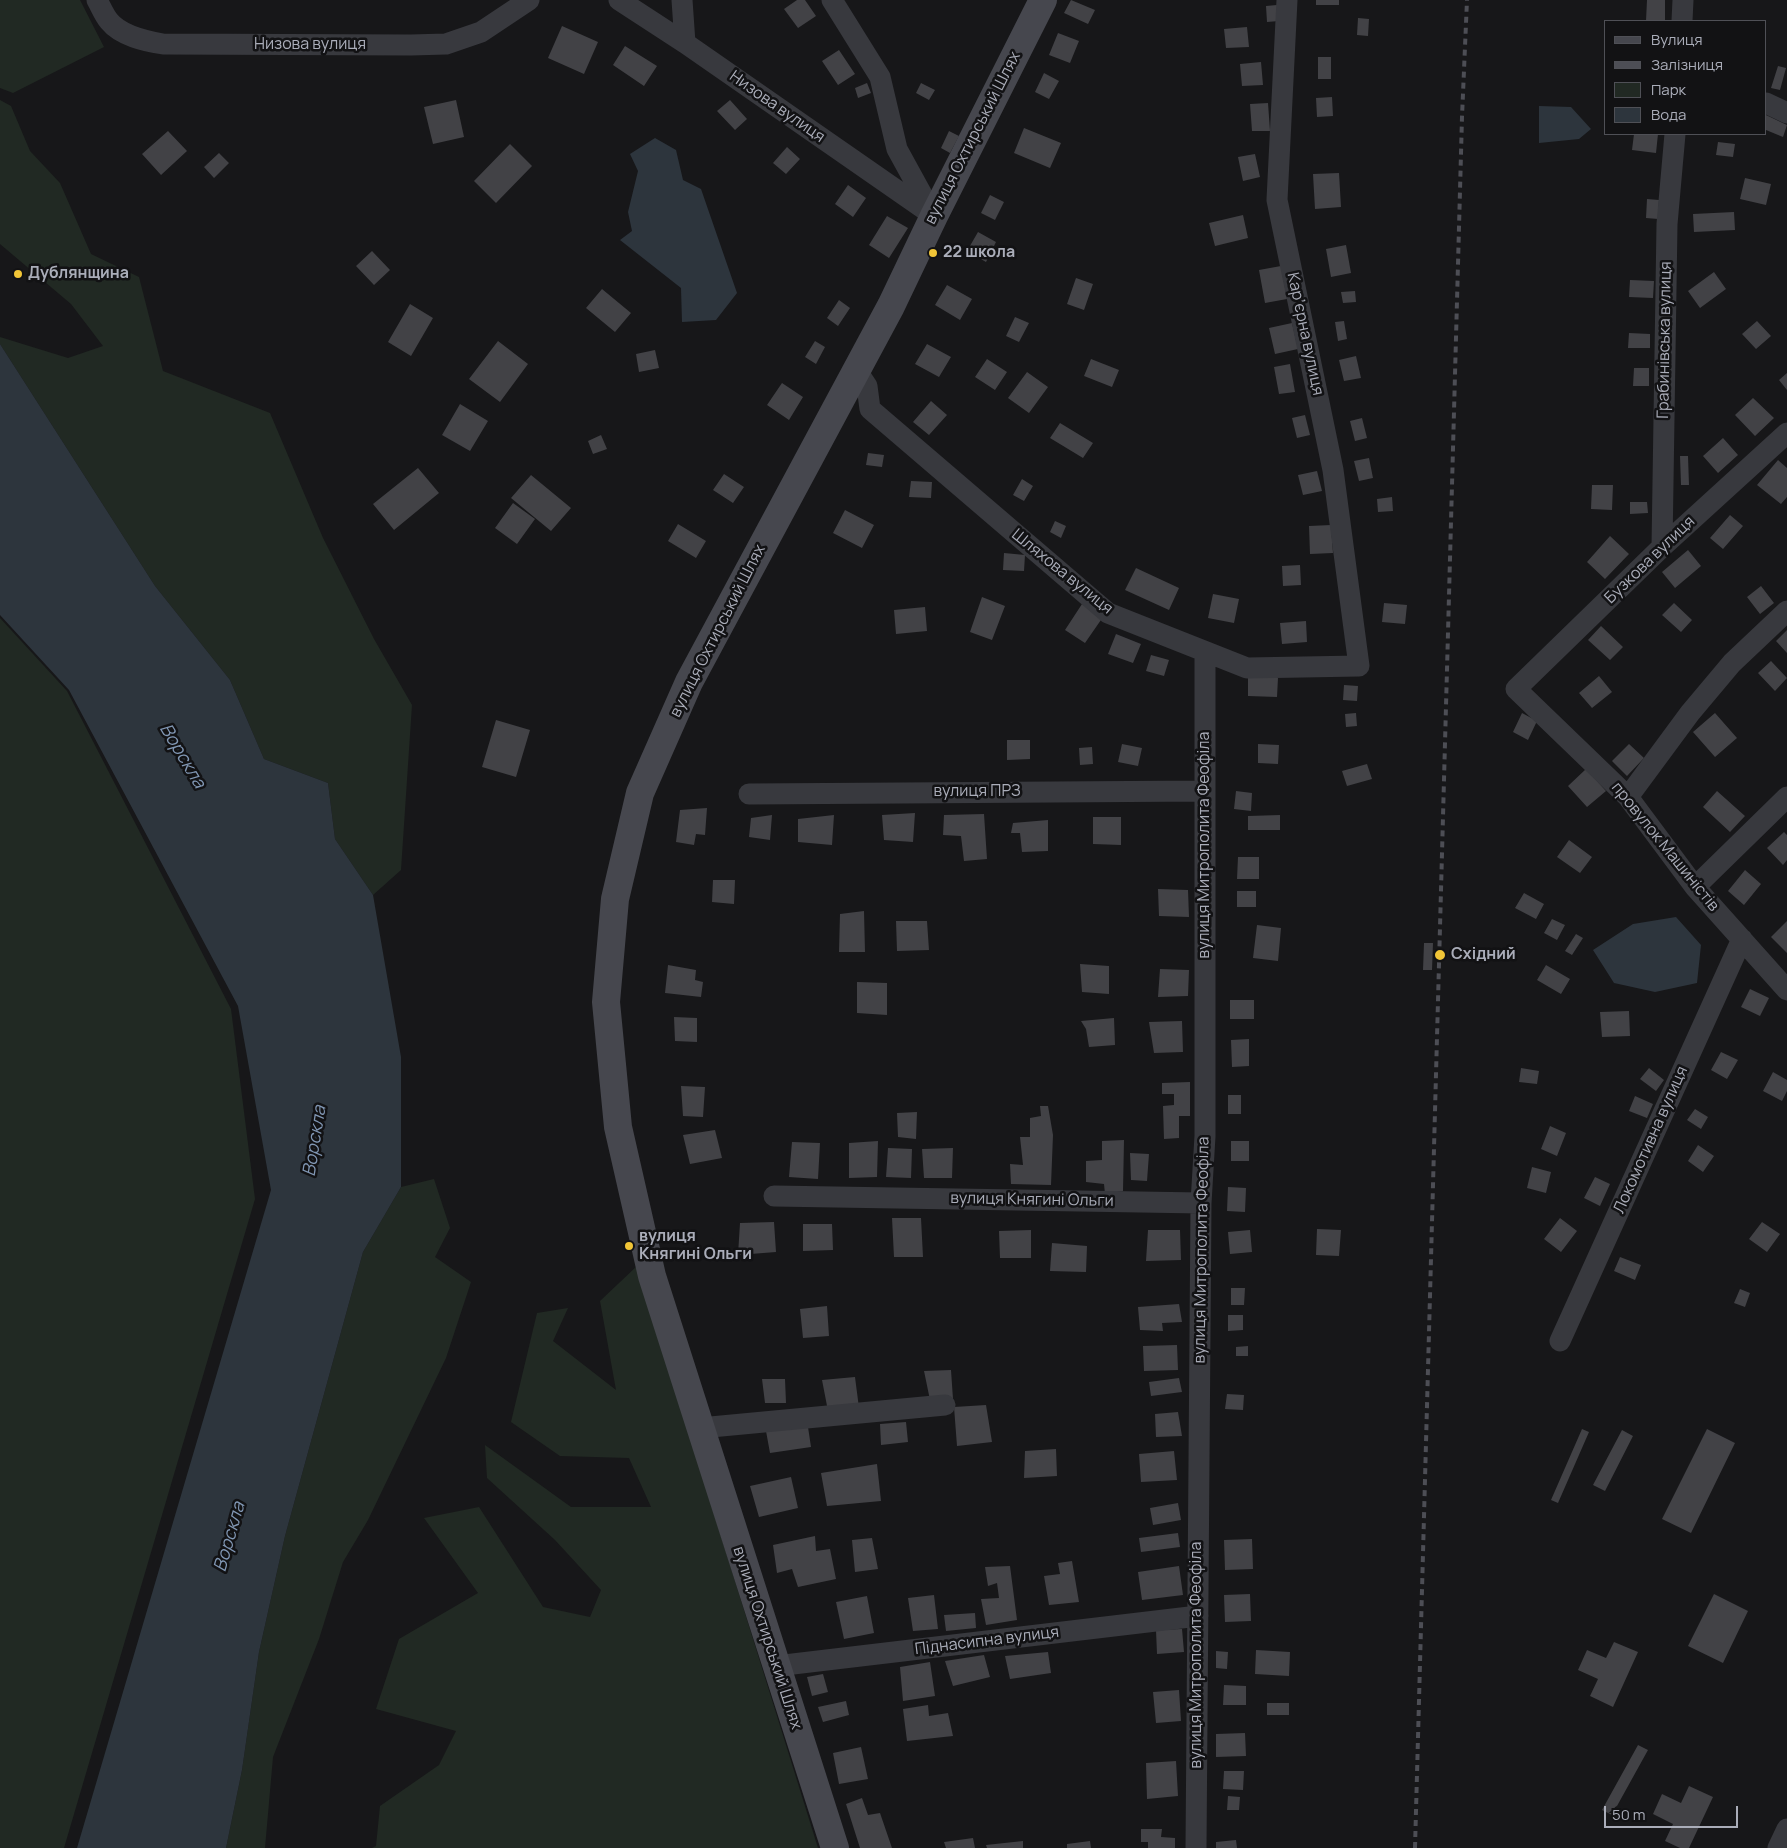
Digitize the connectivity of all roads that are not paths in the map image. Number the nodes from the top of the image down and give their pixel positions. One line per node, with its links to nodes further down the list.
1 (97, 0): 2 (street, Низова вулиця)
2 (529, 0)
3 (619, 0): 10 (street, Низова вулиця)
4 (682, 0): 10 (street)
5 (832, 0): 14 (street)
6 (1043, 0): 14 (main road, вулиця Охтирський Шлях)
7 (1287, 0): 20 (street, Карʼєрна вулиця)
8 (1683, 0): 9 (street)
9 (1682, 20)
10 (685, 43): 14 (street, Низова вулиця)
11 (1767, 104): 12 (street)
12 (1787, 113)
13 (1675, 135): 17 (street, Грабинівська вулиця)
14 (934, 216): 15 (main road, вулиця Охтирський Шлях)
15 (857, 371): 19 (street, Шляхова вулиця); 33 (main road, вулиця Охтирський Шлях)
16 (1787, 433): 17 (street, Бузкова вулиця)
17 (1662, 547): 21 (street, Бузкова вулиця)
18 (1787, 611): 24 (street)
19 (1206, 652): 20 (street, Шляхова вулиця); 22 (street, вулиця Митрополита Феофіла)
20 (1359, 666)
21 (1516, 689): 24 (street, провулок Машиністів)
22 (1205, 791): 23 (street, вулиця ПРЗ); 30 (street, вулиця Митрополита Феофіла)
23 (749, 794)
24 (1628, 797): 26 (street, провулок Машиністів)
25 (1787, 797): 26 (street)
26 (1695, 887): 27 (street, провулок Машиністів)
27 (1742, 939): 28 (street, провулок Машиністів); 31 (street, Локомотивна вулиця)
28 (1787, 990)
29 (774, 1196): 30 (street, вулиця Княгині Ольги)
30 (1201, 1203): 34 (street, вулиця Митрополита Феофіла)
31 (1560, 1341)
32 (945, 1405): 33 (street)
33 (700, 1428): 35 (main road, вулиця Охтирський Шлях)
34 (1198, 1616): 35 (street, Піднасипна вулиця); 38 (street, вулиця Митрополита Феофіла)
35 (776, 1666): 37 (main road, вулиця Охтирський Шлях)
36 (1787, 1829): 39 (street)
37 (835, 1848)
38 (1196, 1848)
39 (1778, 1848)

